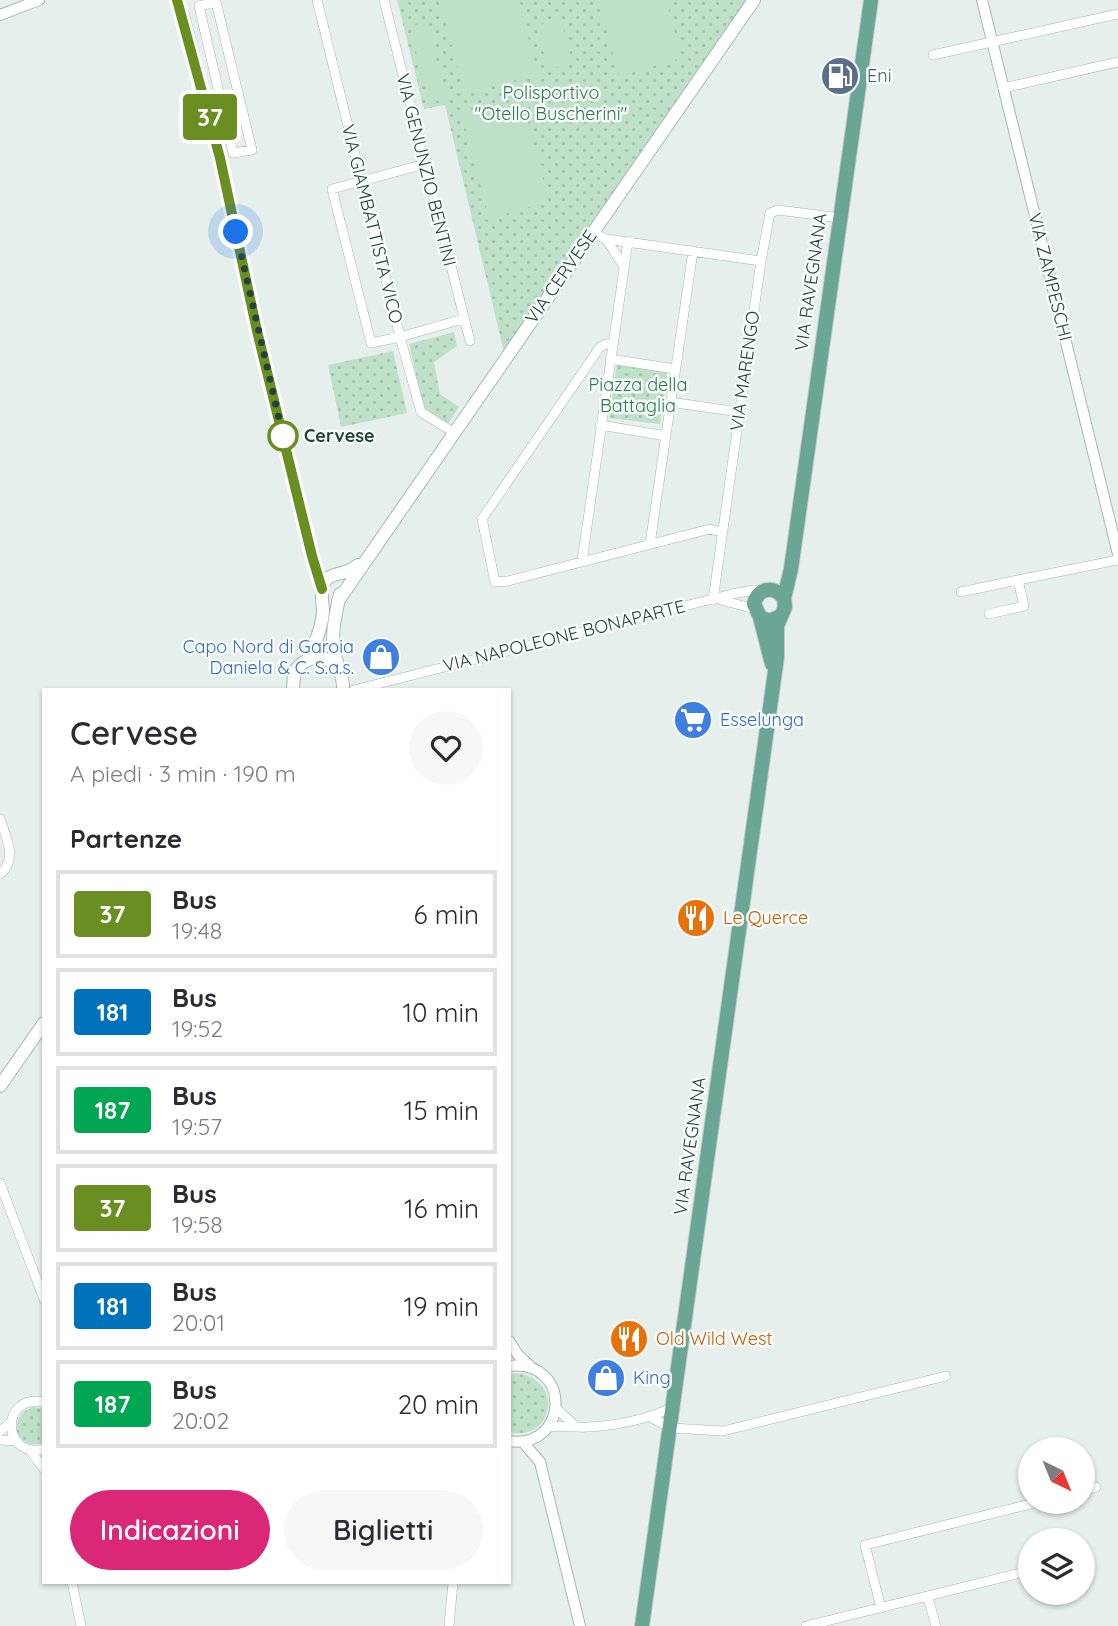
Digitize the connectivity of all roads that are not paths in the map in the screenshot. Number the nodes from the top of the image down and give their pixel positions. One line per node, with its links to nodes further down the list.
1 (39, 0): 9 (street)
2 (177, 0): 15 (street)
3 (317, 0): 17 (street, VIA GIAMBATTISTA VICO)
4 (384, 0): 16 (street, VIA GENUNZIO BENTINI)
5 (754, 0): 19 (main road, VIA CERVESE)
6 (871, 0): 18 (main road, VIA RAVEGNANA)
7 (982, 0): 10 (street, VIA ZAMPESCHI)
8 (1118, 14): 10 (street)
9 (0, 15)
10 (993, 43): 11 (street); 13 (street, VIA ZAMPESCHI)
11 (933, 55)
12 (1118, 62): 13 (street)
13 (1003, 88): 38 (street, VIA ZAMPESCHI)
14 (233, 153): 14 (street); 15 (street)
15 (220, 158): 40 (street)
16 (425, 164): 17 (street); 25 (street, VIA GENUNZIO BENTINI)
17 (361, 181): 26 (street, VIA GIAMBATTISTA VICO); 26 (street)
18 (840, 218): 23 (street, VIA MARENGO); 43 (main road, VIA RAVEGNANA)
19 (595, 229): 20 (street); 34 (main road, VIA CERVESE)
20 (611, 239): 21 (street); 24 (street)
21 (628, 241): 22 (street); 24 (street)
22 (693, 251): 23 (street); 30 (street)
23 (761, 261): 32 (street, VIA MARENGO)
24 (624, 267): 28 (street)
25 (463, 319): 26 (street); 27 (street, VIA GENUNZIO BENTINI)
26 (400, 337): 34 (street, VIA GIAMBATTISTA VICO)
27 (470, 341)
28 (612, 344): 29 (street); 42 (street)
29 (610, 359): 30 (street); 33 (street)
30 (676, 369): 31 (street)
31 (670, 402): 32 (street); 35 (street)
32 (739, 412): 36 (street, VIA MARENGO)
33 (600, 425): 35 (street); 42 (street)
34 (453, 432): 39 (main road, VIA CERVESE)
35 (666, 436): 37 (street)
36 (721, 532): 37 (street); 50 (street, VIA MARENGO)
37 (650, 544): 42 (street)
38 (1118, 554)
39 (369, 555): 44 (main road, VIA CERVESE); 51 (main road, VIA CERVESE)
40 (312, 556): 44 (street); 46 (street)
41 (1118, 560): 45 (street)
42 (582, 561)
43 (791, 569): 47 (main road); 49 (main road, VIA RAVEGNANA)
44 (333, 576): 46 (main road, VIA CERVESE); 51 (main road, VIA CERVESE)
45 (1018, 580): 48 (street); 53 (street)
46 (322, 589): 55 (main road)
47 (767, 590): 49 (main road); 50 (street, VIA NAPOLEONE BONAPARTE); 52 (main road)
48 (961, 592)
49 (784, 598): 54 (main road)
50 (716, 599): 52 (street, VIA NAPOLEONE BONAPARTE); 58 (street, VIA NAPOLEONE BONAPARTE)
51 (338, 601): 57 (main road, VIA CERVESE)
52 (757, 613): 54 (main road); 56 (main road, VIA RAVEGNANA)
53 (989, 614)
54 (781, 616): 56 (main road, VIA RAVEGNANA)
55 (308, 659): 57 (main road); 59 (main road)
56 (774, 672): 72 (main road, VIA RAVEGNANA)
57 (341, 678): 58 (street, VIA NAPOLEONE BONAPARTE)
58 (368, 685): 60 (street, VIA NAPOLEONE BONAPARTE)
59 (290, 686)
60 (360, 688)
61 (0, 819): 62 (street)
62 (0, 874)
63 (42, 1026): 64 (main road)
64 (0, 1086)
65 (0, 1183): 66 (street)
66 (42, 1294)
67 (511, 1343): 69 (street)
68 (511, 1366): 69 (street)
69 (532, 1368): 73 (street)
70 (946, 1376): 77 (street)
71 (42, 1402): 75 (street)
72 (674, 1407): 74 (street); 77 (main road, VIA RAVEGNANA)
73 (556, 1408): 76 (street); 78 (street)
74 (650, 1417): 76 (street); 77 (street)
75 (11, 1422): 79 (street); 81 (street)
76 (575, 1426): 78 (street)
77 (671, 1428): 97 (main road, VIA RAVEGNANA)
78 (546, 1430): 83 (street); 86 (street)
79 (0, 1431)
80 (0, 1440): 81 (street)
81 (16, 1441): 85 (street)
82 (511, 1441): 83 (street)
83 (523, 1442): 86 (street)
84 (42, 1449): 85 (street)
85 (30, 1450): 87 (street)
86 (540, 1462): 96 (street)
87 (42, 1466)
88 (1018, 1507): 93 (street)
89 (1018, 1574): 92 (street)
90 (72, 1584): 94 (street)
91 (453, 1584): 95 (street)
92 (928, 1598): 93 (street); 99 (street)
93 (881, 1608): 98 (street)
94 (82, 1626)
95 (449, 1626)
96 (580, 1626)
97 (642, 1626)
98 (806, 1626)
99 (936, 1626)

